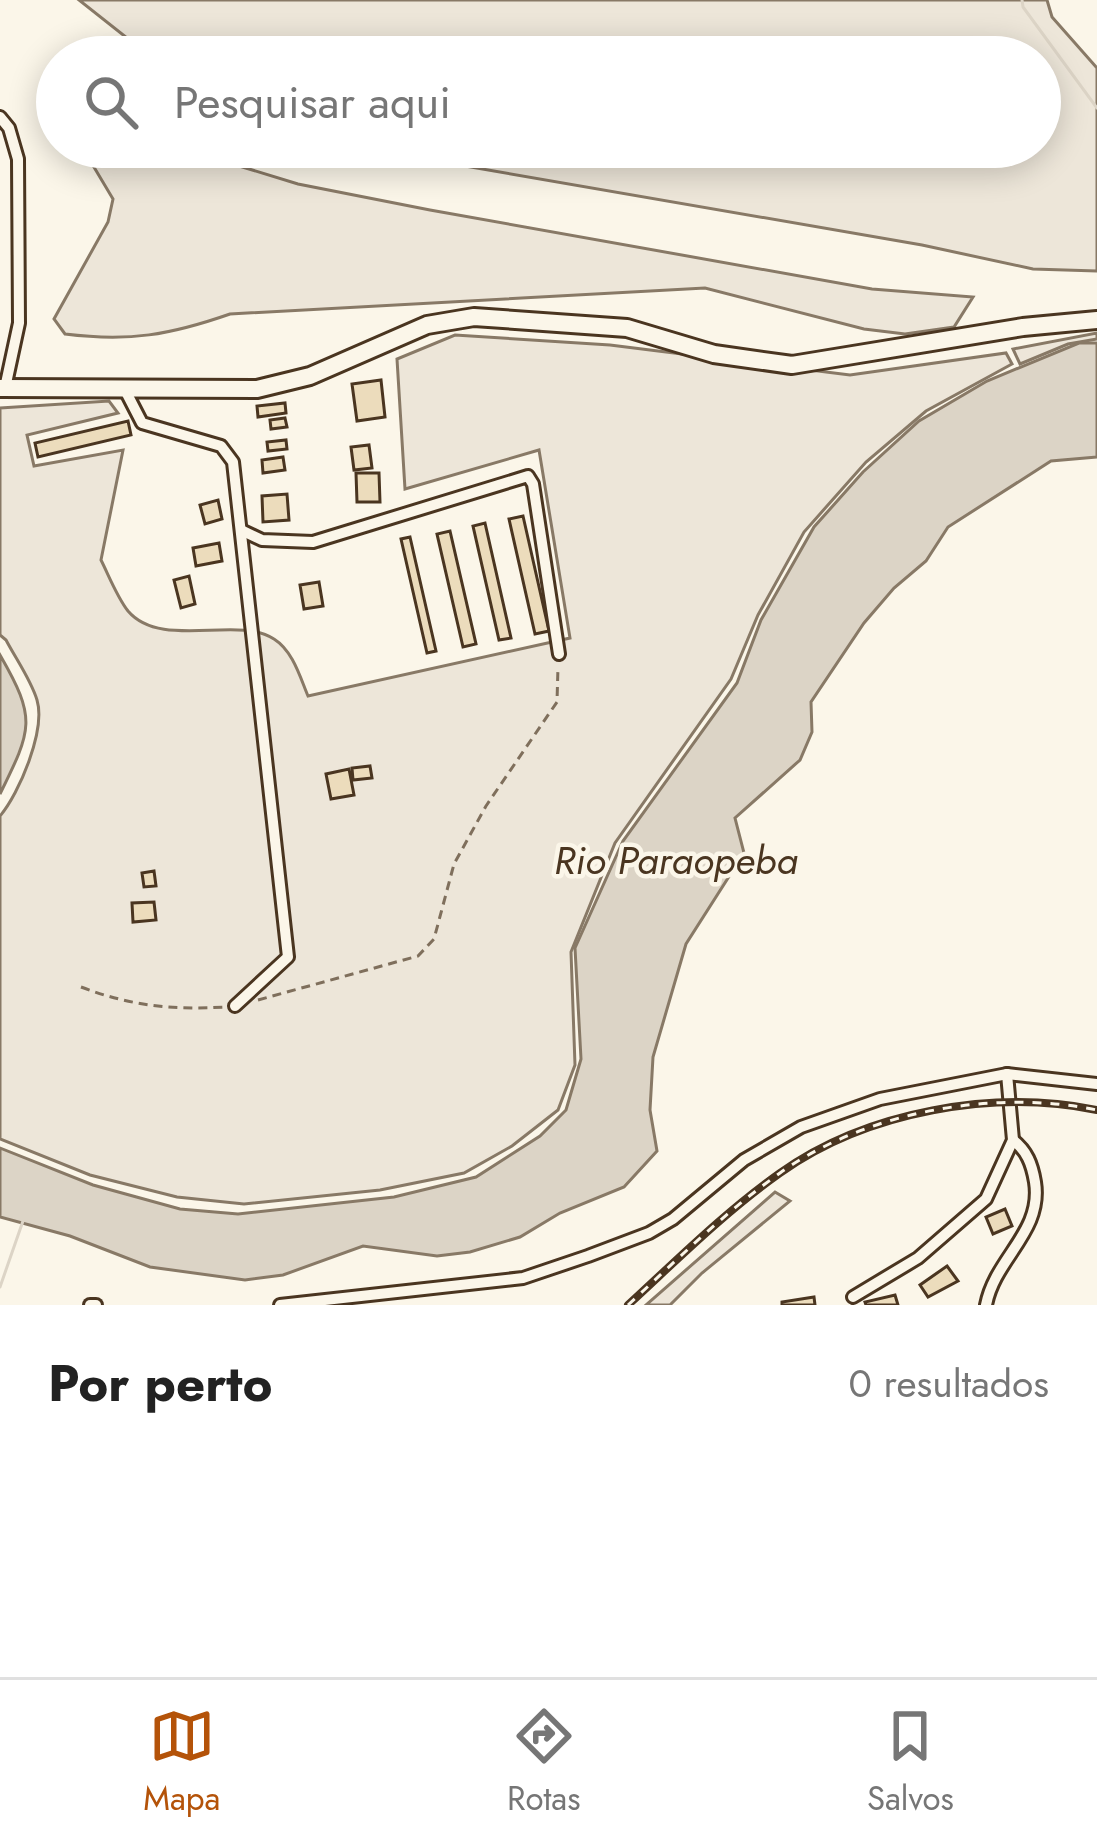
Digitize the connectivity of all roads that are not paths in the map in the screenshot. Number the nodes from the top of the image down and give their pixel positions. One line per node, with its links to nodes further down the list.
1 (0, 117): 3 (street)
2 (1097, 320): 4 (main road)
3 (2, 388): 4 (main road)
4 (125, 390): 5 (street)
5 (243, 531): 6 (street); 7 (street)
6 (559, 655)
7 (235, 1006)
8 (1007, 1074): 9 (street); 10 (street); 12 (street)
9 (1097, 1084)
10 (1012, 1140): 11 (street); 13 (street)
11 (853, 1297)
12 (280, 1305)
13 (986, 1305)

